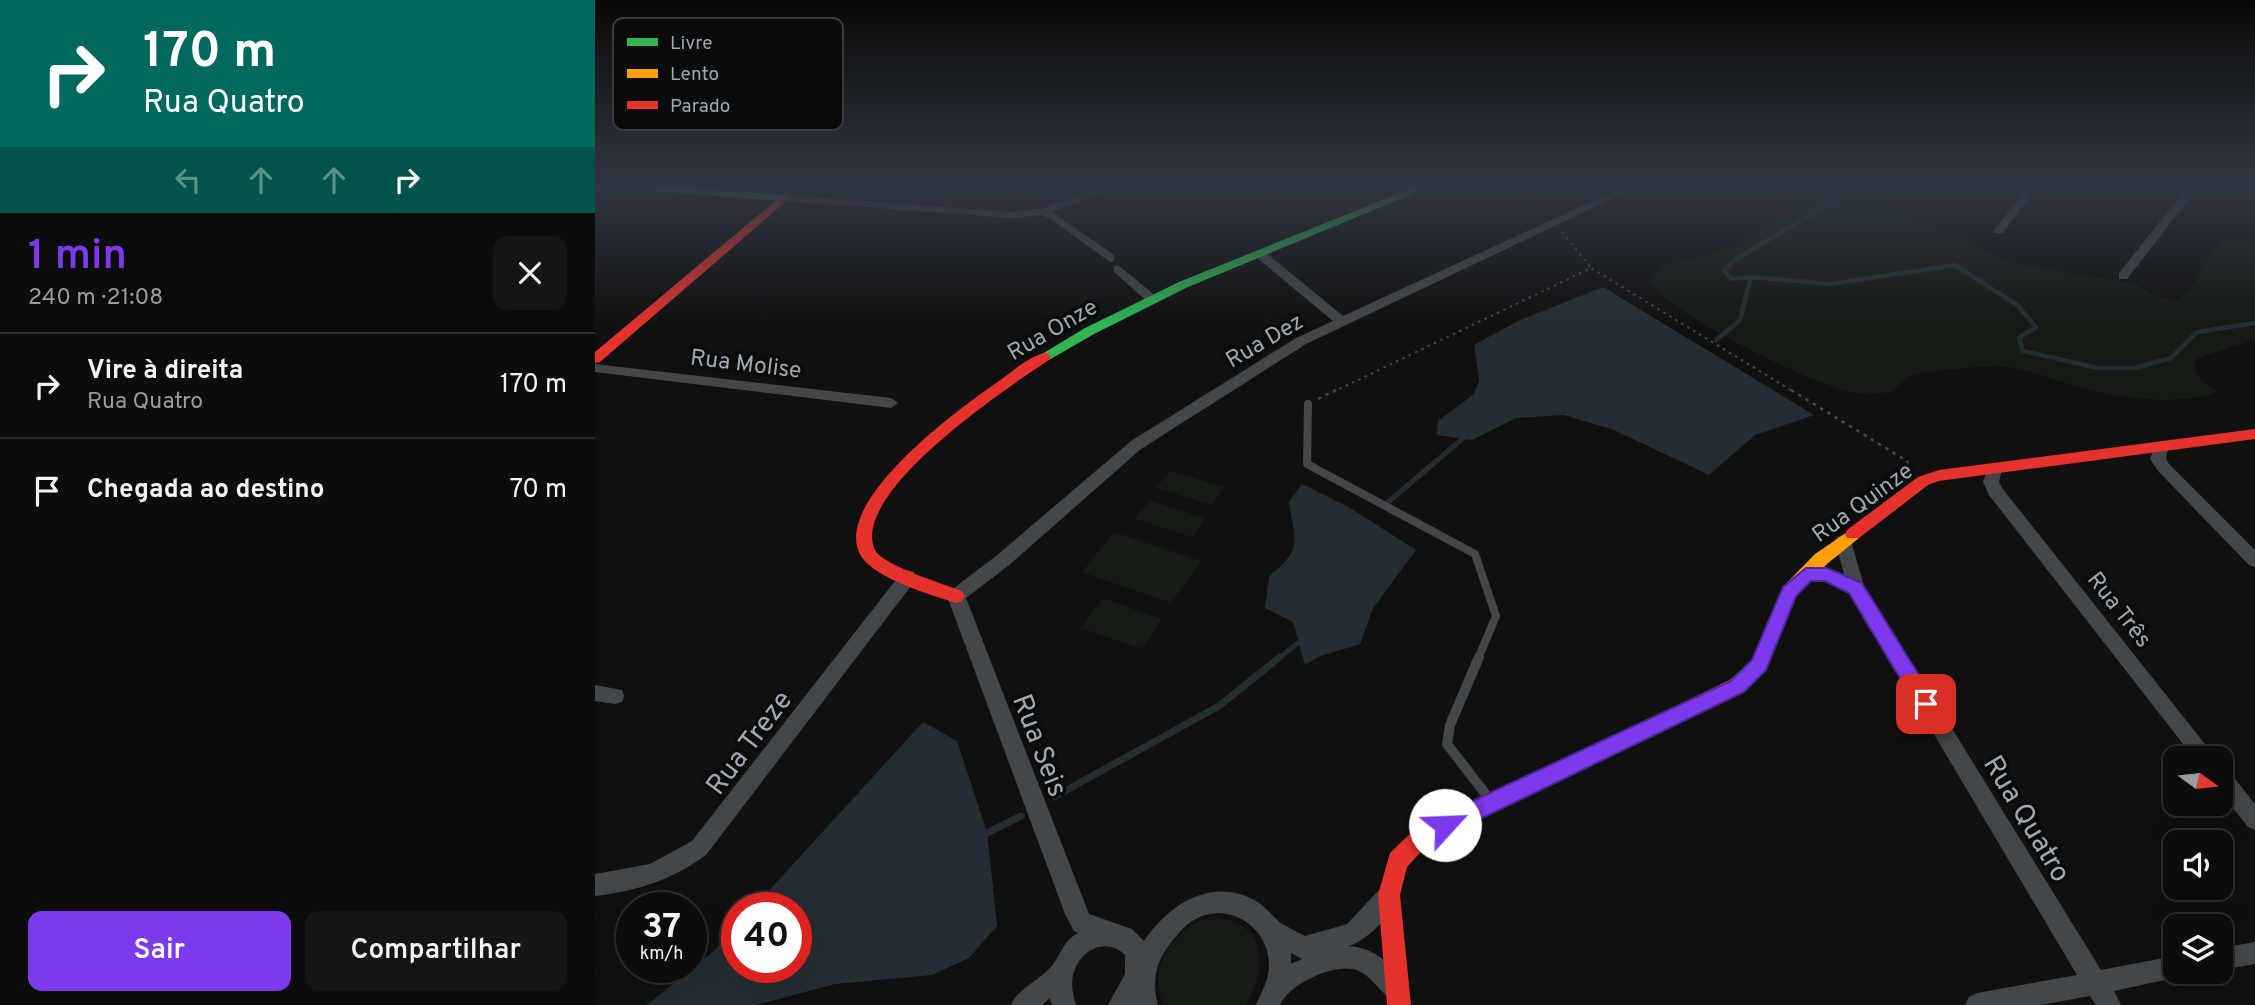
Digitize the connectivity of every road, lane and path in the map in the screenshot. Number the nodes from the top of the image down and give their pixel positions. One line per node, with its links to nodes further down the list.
1 (744, 233): 12 (street)
2 (1079, 233): 10 (street)
3 (1312, 233): 7 (street, Rua Onze)
4 (1534, 233): 11 (street, Rua Dez)
5 (1563, 233): 8 (path)
6 (2157, 233): 9 (street)
7 (1260, 254): 10 (street, Rua Onze); 11 (street)
8 (1591, 268): 15 (path); 22 (path)
9 (2123, 276)
10 (1153, 300): 27 (street, Rua Onze)
11 (1342, 322): 29 (street, Rua Dez)
12 (595, 359)
13 (595, 368): 14 (street, Rua Molise)
14 (891, 403)
15 (1308, 404): 34 (lane)
16 (2255, 435): 17 (street, Rua Quinze)
17 (2161, 447): 18 (street, Rua Quinze); 19 (street)
18 (2125, 452): 19 (street); 20 (street, Rua Quinze)
19 (2164, 468): 25 (street)
20 (1994, 469): 21 (street, Rua Quinze); 23 (street)
21 (1958, 474): 22 (street, Rua Quinze); 23 (street, Rua Três)
22 (1909, 491): 24 (street, Rua Quinze)
23 (1995, 491): 32 (street, Rua Três)
24 (1843, 541): 26 (street, Rua Quinze); 28 (street, Rua Quatro)
25 (2255, 560)
26 (1806, 574): 28 (street); 34 (street, Rua Quinze)
27 (908, 577): 29 (street, Rua Onze); 36 (street, Rua Treze)
28 (1856, 588): 46 (street, Rua Quatro)
29 (956, 596): 38 (street, Rua Seis)
30 (595, 693): 31 (street)
31 (615, 696)
32 (2197, 746)
33 (2233, 792): 35 (street)
34 (1492, 803): 37 (street, Rua Quinze)
35 (2255, 820)
36 (595, 885)
37 (1389, 895): 40 (street); 48 (street)
38 (1076, 914): 41 (street); 44 (street)
39 (1171, 923): 40 (street); 41 (street); 52 (street)
40 (1272, 930): 47 (street)
41 (1115, 933): 44 (street); 51 (street)
42 (2255, 953): 43 (street)
43 (2233, 957)
44 (1062, 968): 49 (street); 50 (street)
45 (2163, 970): 46 (street)
46 (2095, 983): 53 (street); 54 (street, Rua Quatro)
47 (1271, 997): 48 (street)
48 (1398, 998)
49 (1023, 1005)
50 (1064, 1005)
51 (1121, 1005)
52 (1146, 1005)
53 (1977, 1005)
54 (2109, 1005)

